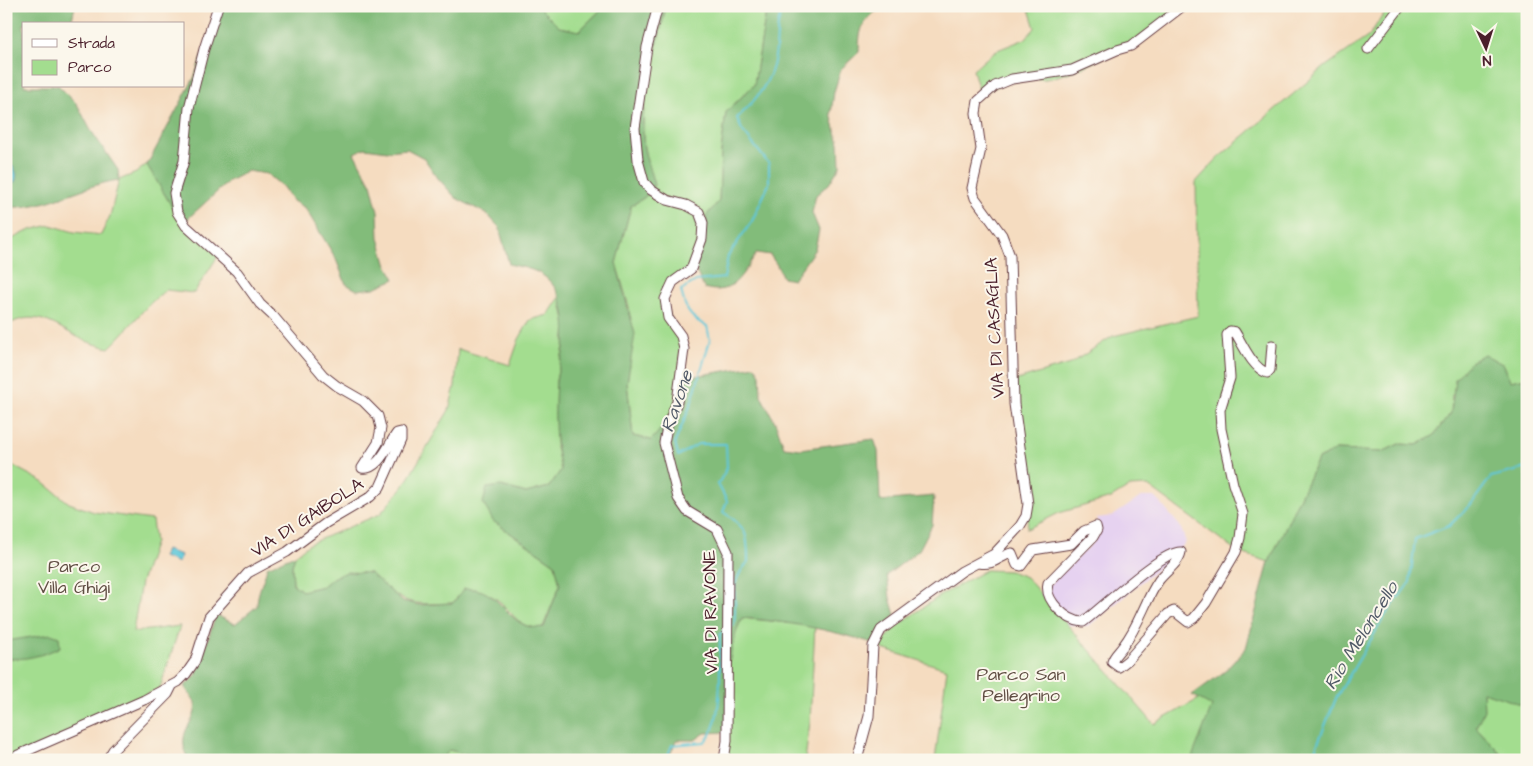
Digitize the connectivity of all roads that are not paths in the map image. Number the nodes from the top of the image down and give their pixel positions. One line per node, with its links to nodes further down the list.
1 (218, 6): 8 (street, VIA DI GAIBOLA)
2 (658, 6): 11 (street, VIA DI RAVONE)
3 (1183, 6): 7 (street, VIA DI CASAGLIA)
4 (1401, 6): 5 (street)
5 (1368, 49)
6 (1272, 345): 7 (street, VIA DI CASAGLIA)
7 (978, 563): 12 (street, VIA DI CASAGLIA)
8 (172, 686): 9 (street, VIA DI GAIBOLA); 10 (street)
9 (13, 760)
10 (107, 760)
11 (724, 760)
12 (858, 760)

